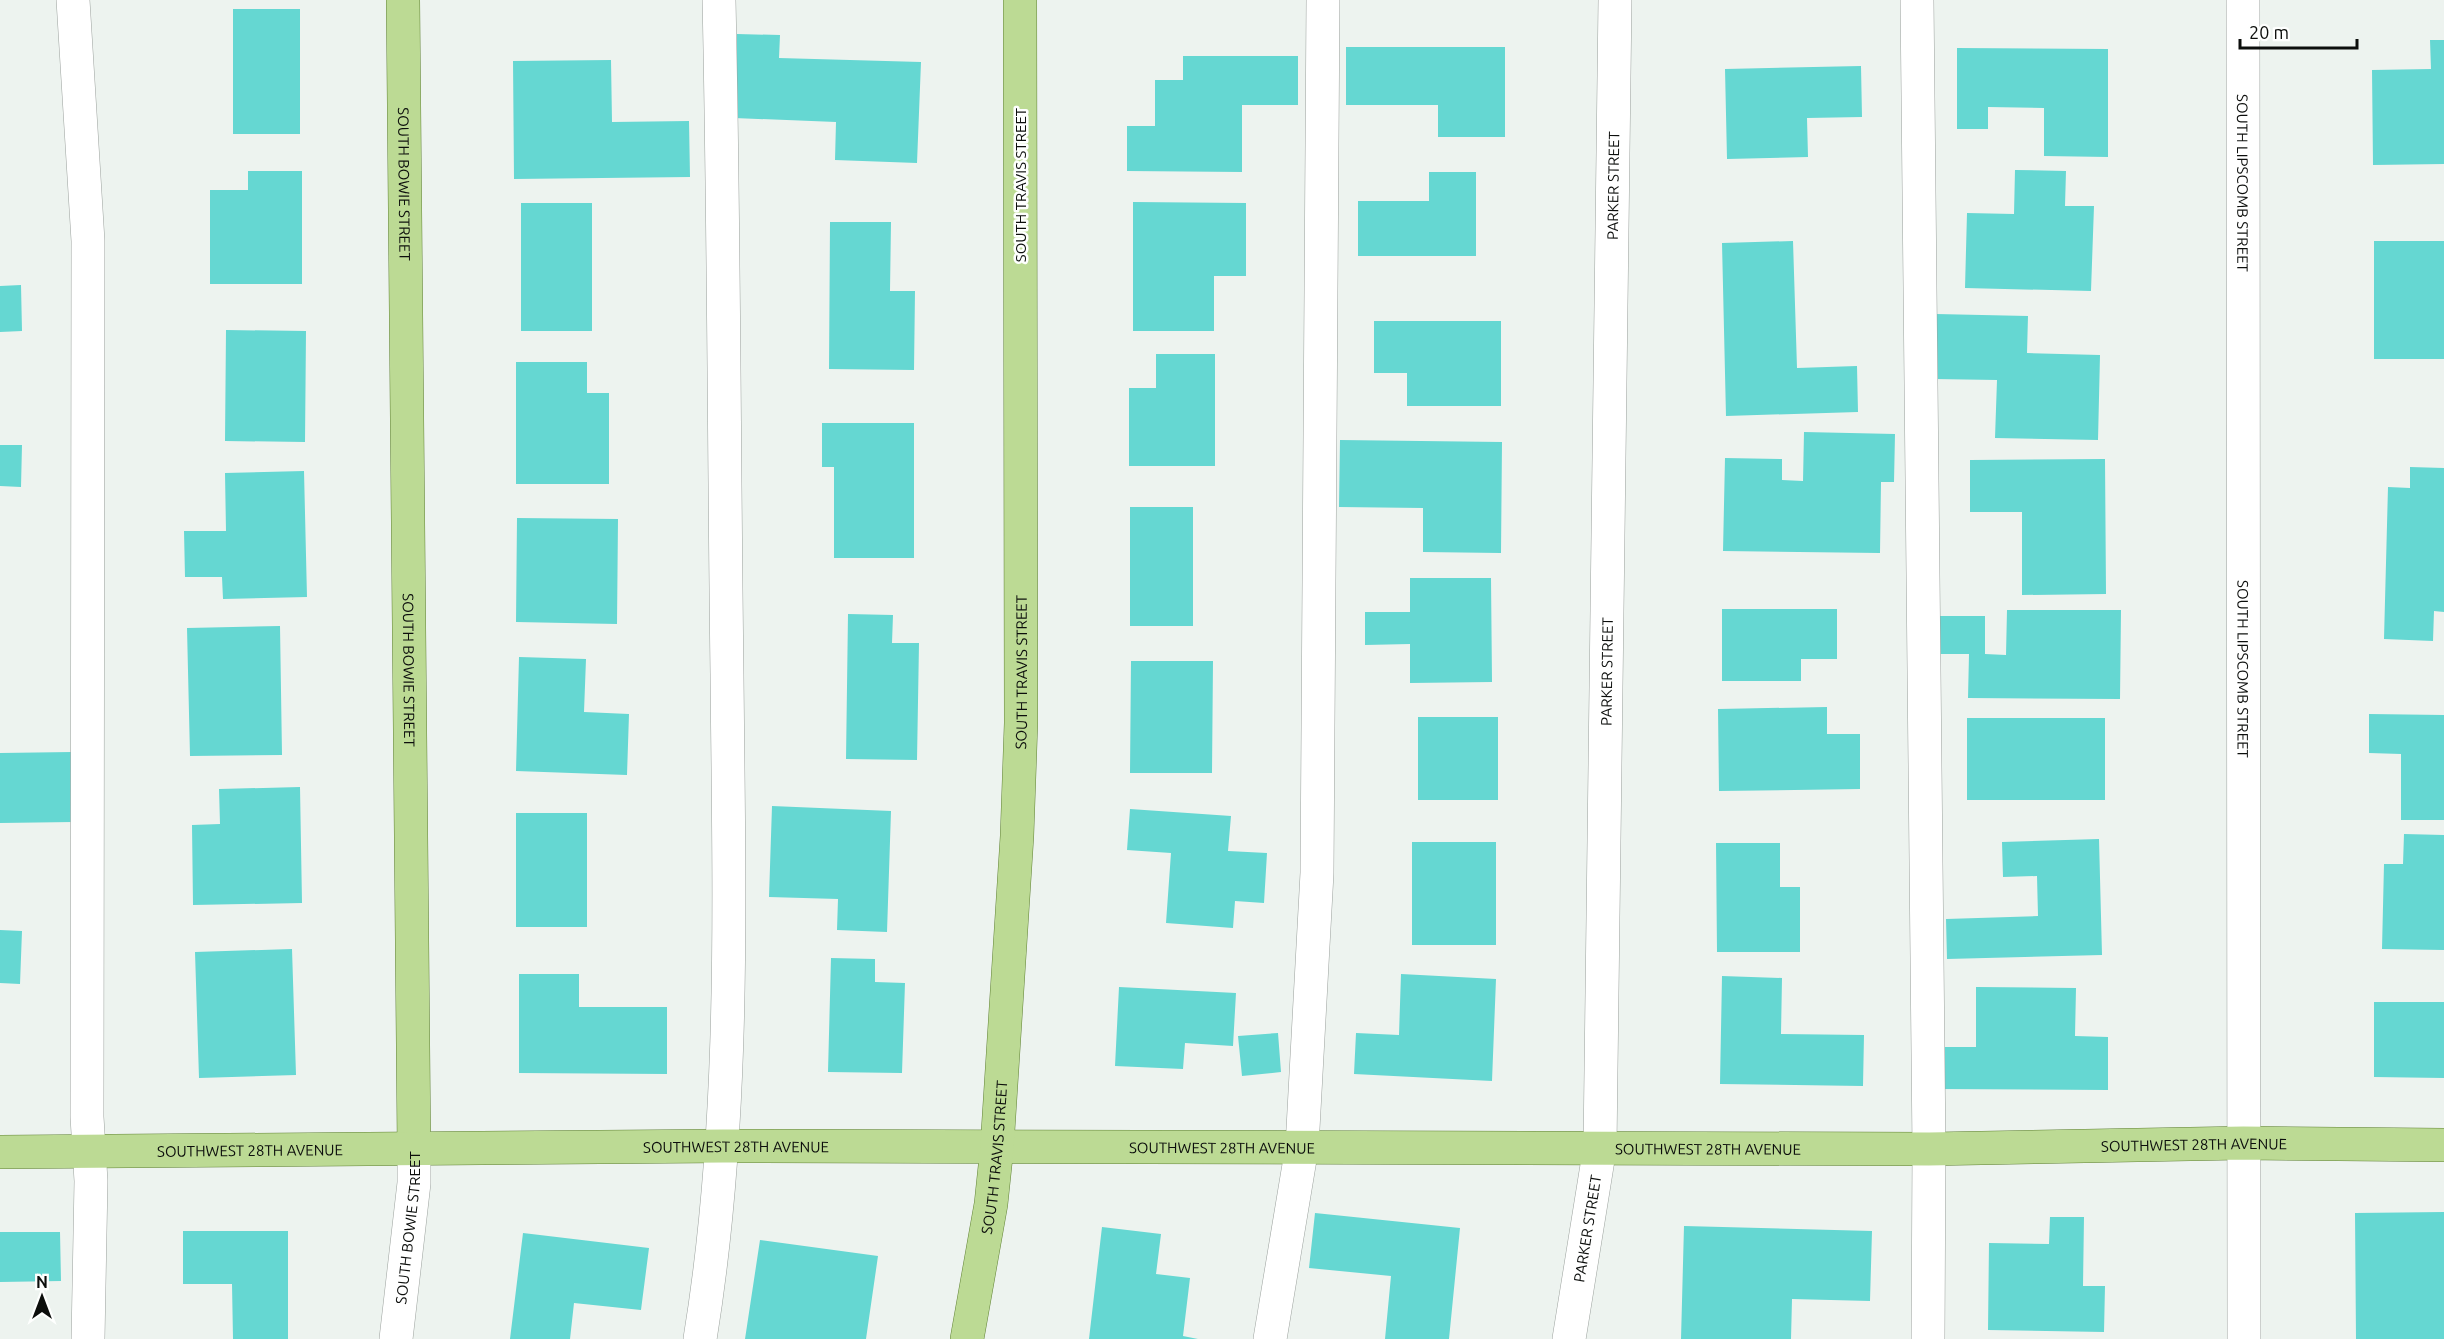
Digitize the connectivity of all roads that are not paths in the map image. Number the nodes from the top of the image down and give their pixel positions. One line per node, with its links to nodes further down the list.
1 (73, 0): 17 (street)
2 (403, 0): 15 (main road, SOUTH BOWIE STREET)
3 (719, 0): 11 (street)
4 (1020, 0): 12 (main road, SOUTH TRAVIS STREET)
5 (1323, 0): 13 (street)
6 (1616, 0): 14 (street, PARKER STREET)
7 (1917, 0): 16 (street)
8 (2243, 0): 9 (street, SOUTH LIPSCOMB STREET)
9 (2243, 1143): 10 (main road, SOUTHWEST 28TH AVENUE); 16 (main road, SOUTHWEST 28TH AVENUE); 26 (street, SOUTH LIPSCOMB STREET)
10 (2444, 1145)
11 (723, 1146): 12 (main road, SOUTHWEST 28TH AVENUE); 15 (main road, SOUTHWEST 28TH AVENUE); 21 (street)
12 (996, 1147): 13 (main road, SOUTHWEST 28TH AVENUE); 22 (main road, SOUTH TRAVIS STREET)
13 (1302, 1147): 14 (main road, SOUTHWEST 28TH AVENUE); 23 (street)
14 (1600, 1147): 16 (main road, SOUTHWEST 28TH AVENUE); 24 (street, PARKER STREET)
15 (414, 1149): 17 (main road, SOUTHWEST 28TH AVENUE); 20 (street, SOUTH BOWIE STREET)
16 (1929, 1149): 25 (street)
17 (89, 1151): 18 (main road, SOUTHWEST 28TH AVENUE); 19 (street)
18 (0, 1152)
19 (88, 1339)
20 (396, 1339)
21 (700, 1339)
22 (967, 1339)
23 (1270, 1339)
24 (1569, 1339)
25 (1928, 1339)
26 (2244, 1339)

